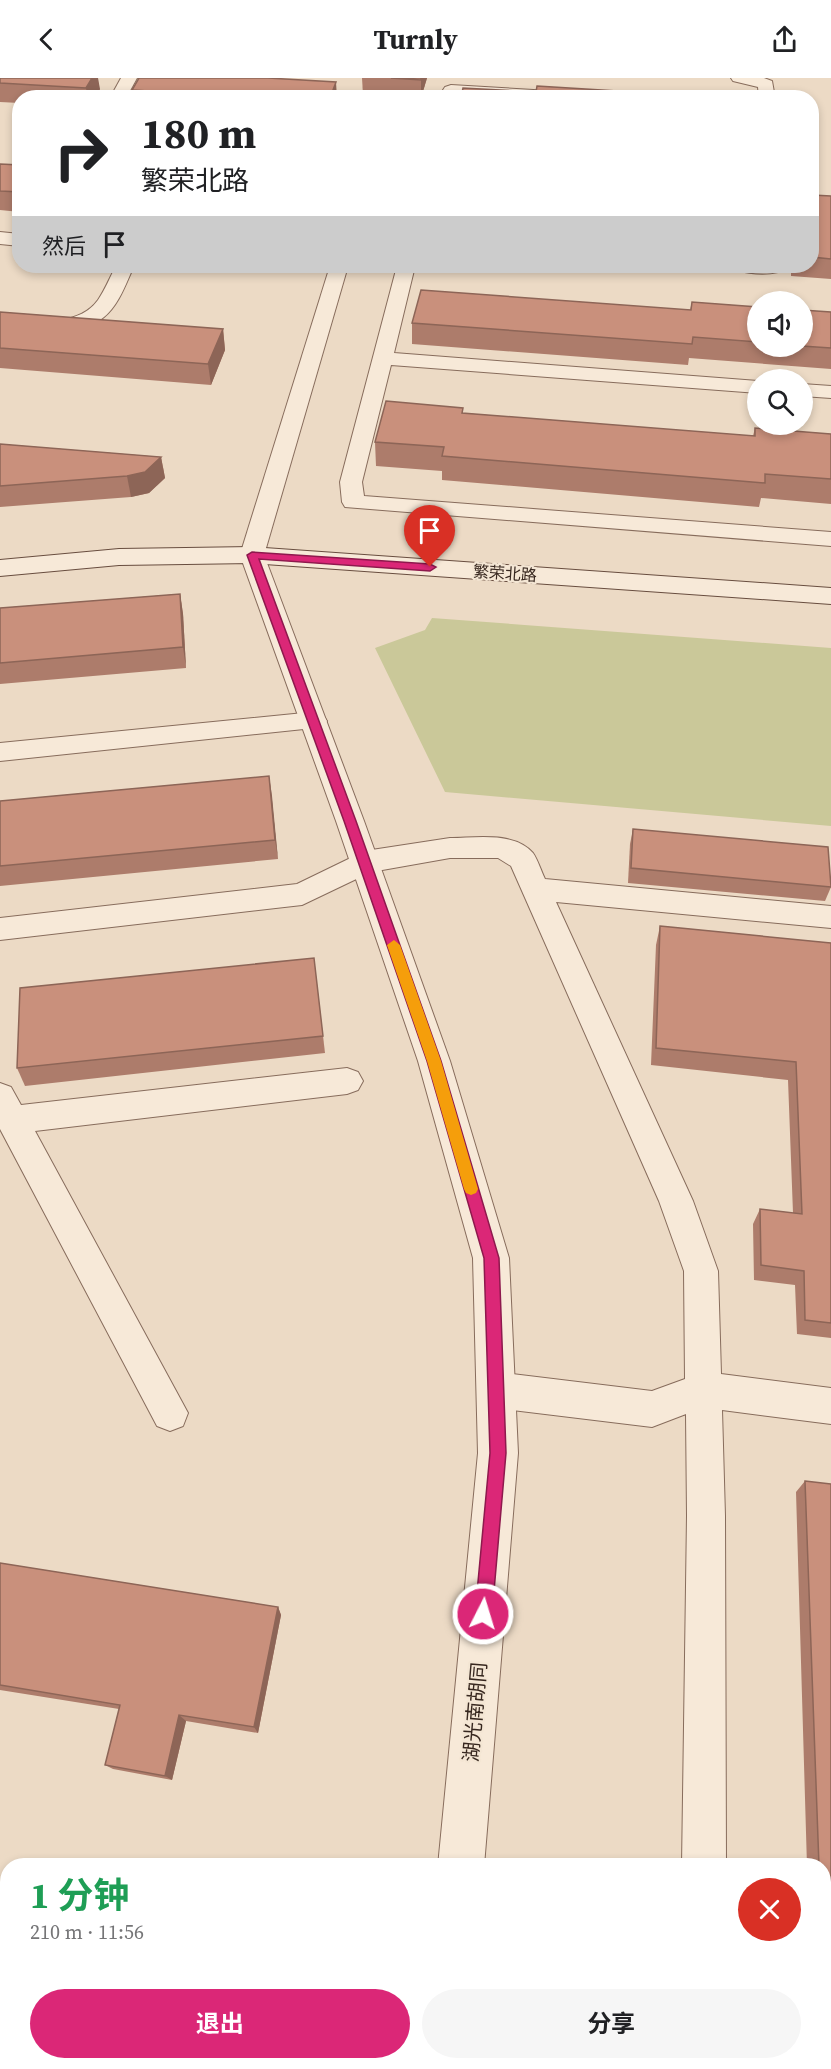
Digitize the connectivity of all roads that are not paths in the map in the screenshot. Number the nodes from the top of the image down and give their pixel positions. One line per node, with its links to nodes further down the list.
1 (739, 78): 4 (lane)
2 (451, 88): 3 (lane)
3 (478, 90)
4 (766, 90)
5 (121, 273): 8 (lane)
6 (337, 273): 14 (lane)
7 (404, 273): 9 (lane)
8 (0, 321)
9 (382, 358): 10 (lane); 13 (lane)
10 (747, 386)
11 (813, 391): 12 (lane)
12 (831, 392)
13 (831, 539)
14 (252, 555): 15 (street, 繁荣北路); 16 (street, 繁荣北路); 17 (street, 湖光南胡同)
15 (0, 568)
16 (831, 596)
17 (314, 721): 18 (lane); 19 (street, 湖光南胡同)
18 (0, 753)
19 (365, 862): 20 (lane); 22 (lane); 25 (street, 湖光南胡同)
20 (536, 890): 21 (lane); 26 (lane)
21 (831, 917)
22 (0, 929)
23 (347, 1081): 24 (lane)
24 (6, 1109): 28 (lane)
25 (496, 1390): 26 (lane); 29 (street, 湖光南胡同)
26 (704, 1390): 27 (lane); 30 (lane)
27 (831, 1406)
28 (170, 1413)
29 (462, 1858)
30 (704, 1858)

